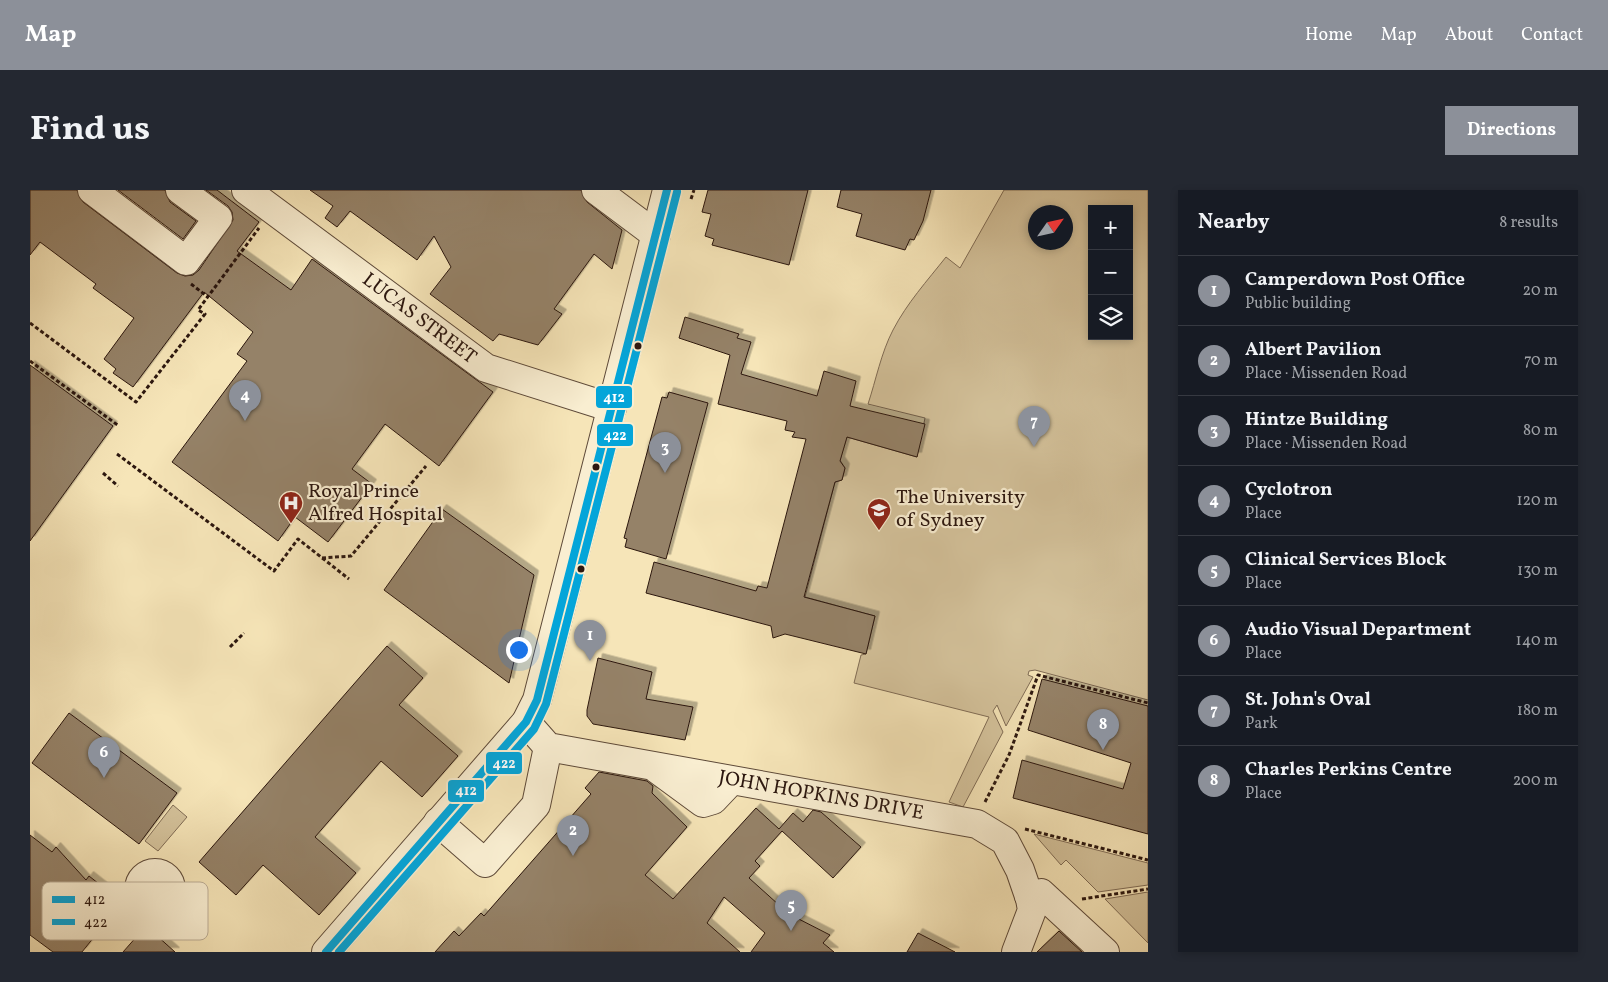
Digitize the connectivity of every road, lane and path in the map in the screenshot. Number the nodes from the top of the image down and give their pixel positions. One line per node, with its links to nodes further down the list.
1 (92, 190): 9 (street)
2 (180, 190): 9 (street)
3 (246, 190): 12 (street, LUCAS STREET)
4 (596, 190): 7 (street)
5 (667, 190): 7 (street)
6 (265, 221): 10 (path)
7 (656, 235): 12 (street)
8 (219, 243): 9 (street)
9 (186, 261)
10 (30, 323)
11 (30, 361): 13 (path)
12 (612, 408): 23 (street)
13 (119, 426)
14 (117, 454): 18 (path)
15 (426, 466): 18 (path)
16 (103, 473): 17 (path)
17 (118, 486)
18 (322, 558): 19 (path)
19 (349, 579)
20 (244, 634): 21 (path)
21 (230, 647)
22 (1148, 703): 25 (path)
23 (526, 722): 24 (street); 26 (street)
24 (548, 747): 26 (street); 30 (street, JOHN HOPKINS DRIVE)
25 (984, 803)
26 (438, 822): 32 (street)
27 (1022, 828): 28 (path)
28 (1148, 860)
29 (1148, 889): 31 (path)
30 (1029, 896): 33 (street, JOHN HOPKINS DRIVE); 34 (street)
31 (1075, 902)
32 (326, 952)
33 (1016, 952)
34 (1104, 952)

